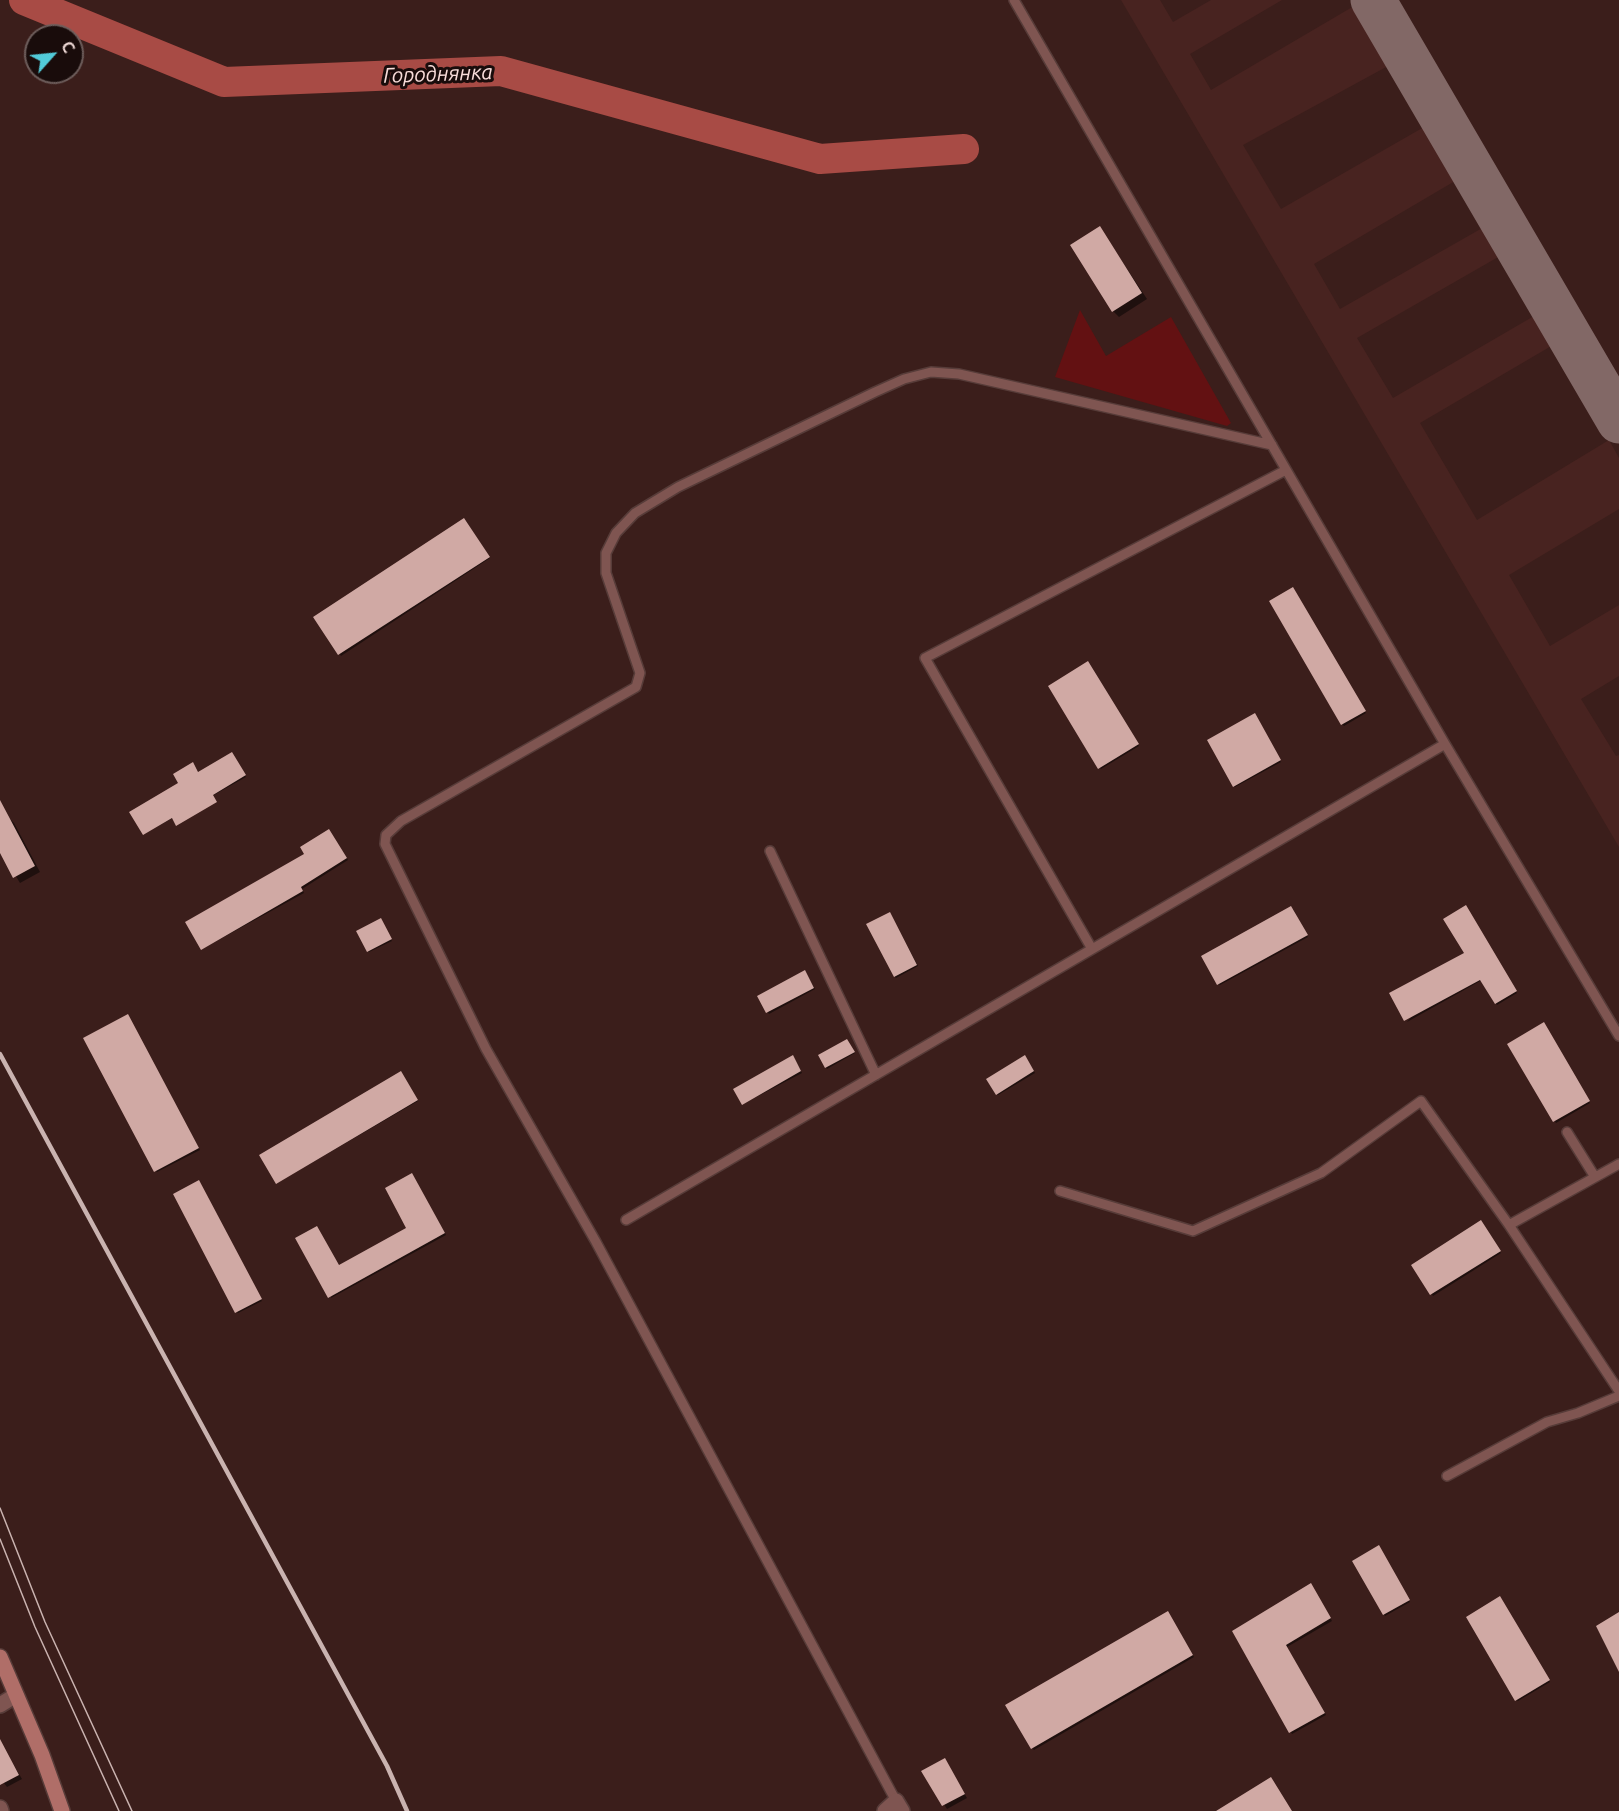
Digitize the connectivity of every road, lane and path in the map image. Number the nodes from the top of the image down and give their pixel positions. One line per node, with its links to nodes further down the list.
1 (1014, 0): 2 (lane)
2 (1272, 446): 3 (lane); 21 (lane)
3 (1286, 470): 4 (lane); 6 (lane)
4 (1445, 744): 6 (lane); 7 (lane)
5 (770, 851): 8 (lane)
6 (1092, 949): 8 (lane)
7 (1619, 1036)
8 (876, 1075): 13 (lane)
9 (1568, 1132): 11 (lane)
10 (1619, 1164): 11 (lane)
11 (1595, 1177): 14 (lane)
12 (1060, 1191): 14 (lane)
13 (626, 1220)
14 (1509, 1225): 15 (lane)
15 (1619, 1391)
16 (1619, 1396): 17 (lane)
17 (1447, 1476)
18 (0, 1657): 19 (main road)
19 (16, 1695): 20 (street); 22 (main road)
20 (0, 1705)
21 (895, 1808)
22 (62, 1811)

